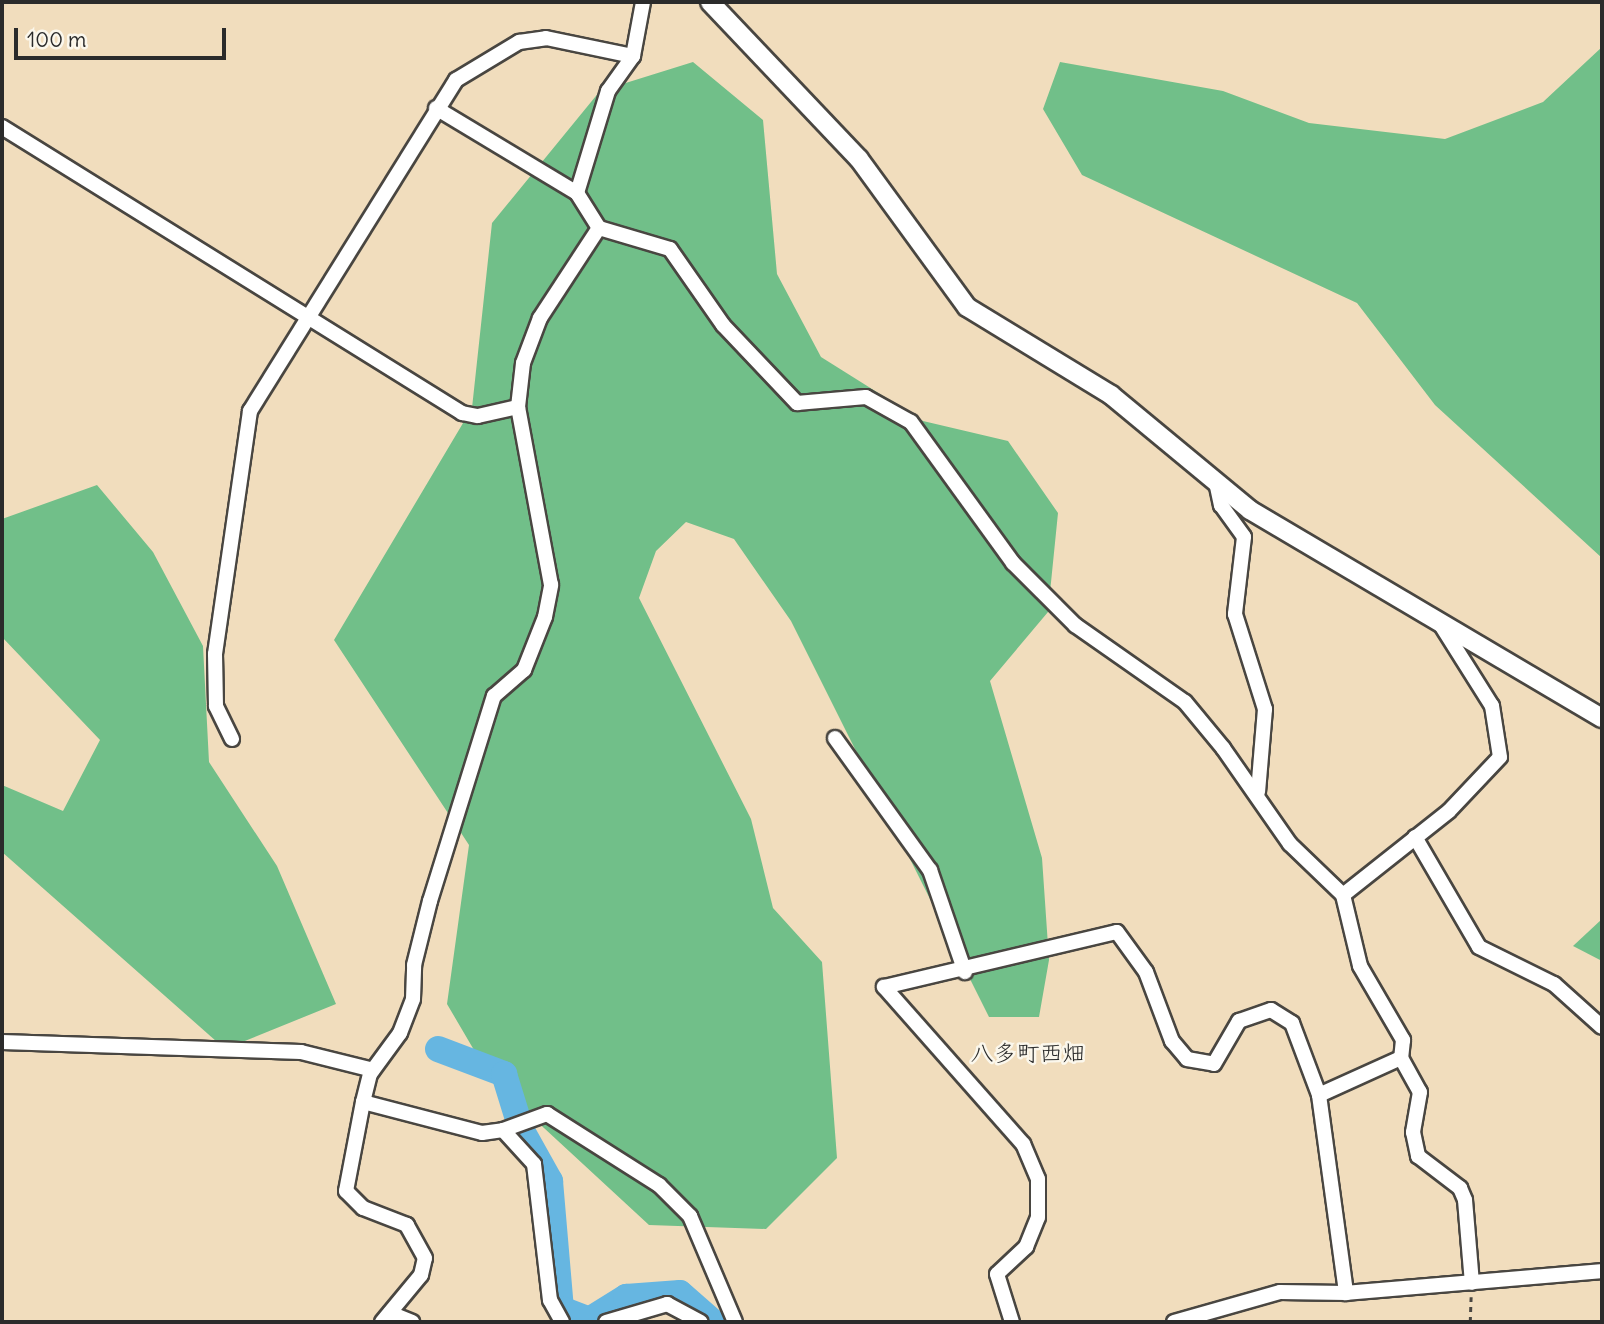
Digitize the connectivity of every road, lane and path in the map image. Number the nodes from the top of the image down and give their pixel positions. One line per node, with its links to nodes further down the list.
1 (643, 2): 3 (street)
2 (710, 2): 10 (street)
3 (634, 55): 4 (street); 6 (street)
4 (436, 108): 6 (street); 8 (street)
5 (2, 127): 8 (street)
6 (577, 193): 7 (street)
7 (599, 228): 9 (street); 15 (street)
8 (308, 317): 9 (street); 14 (street)
9 (518, 407): 22 (street)
10 (1216, 482): 11 (street); 15 (street)
11 (1439, 622): 12 (street); 16 (street)
12 (1602, 718)
13 (835, 738): 18 (street)
14 (232, 739)
15 (1258, 792): 17 (street)
16 (1415, 837): 17 (street); 19 (street)
17 (1343, 895): 21 (street)
18 (965, 972): 23 (street); 35 (street)
19 (1602, 1027)
20 (2, 1042): 22 (street)
21 (1401, 1058): 23 (street); 27 (street)
22 (372, 1072): 24 (street)
23 (1319, 1095): 28 (street)
24 (366, 1097): 25 (street); 29 (street)
25 (503, 1130): 31 (street); 34 (street)
26 (1602, 1271): 27 (street)
27 (1472, 1283): 28 (street); 37 (path)
28 (1346, 1293): 36 (street)
29 (386, 1318): 30 (street)
30 (412, 1322)
31 (562, 1322)
32 (606, 1322): 33 (street)
33 (701, 1322)
34 (735, 1322)
35 (1012, 1322)
36 (1174, 1322)
37 (1469, 1322)

